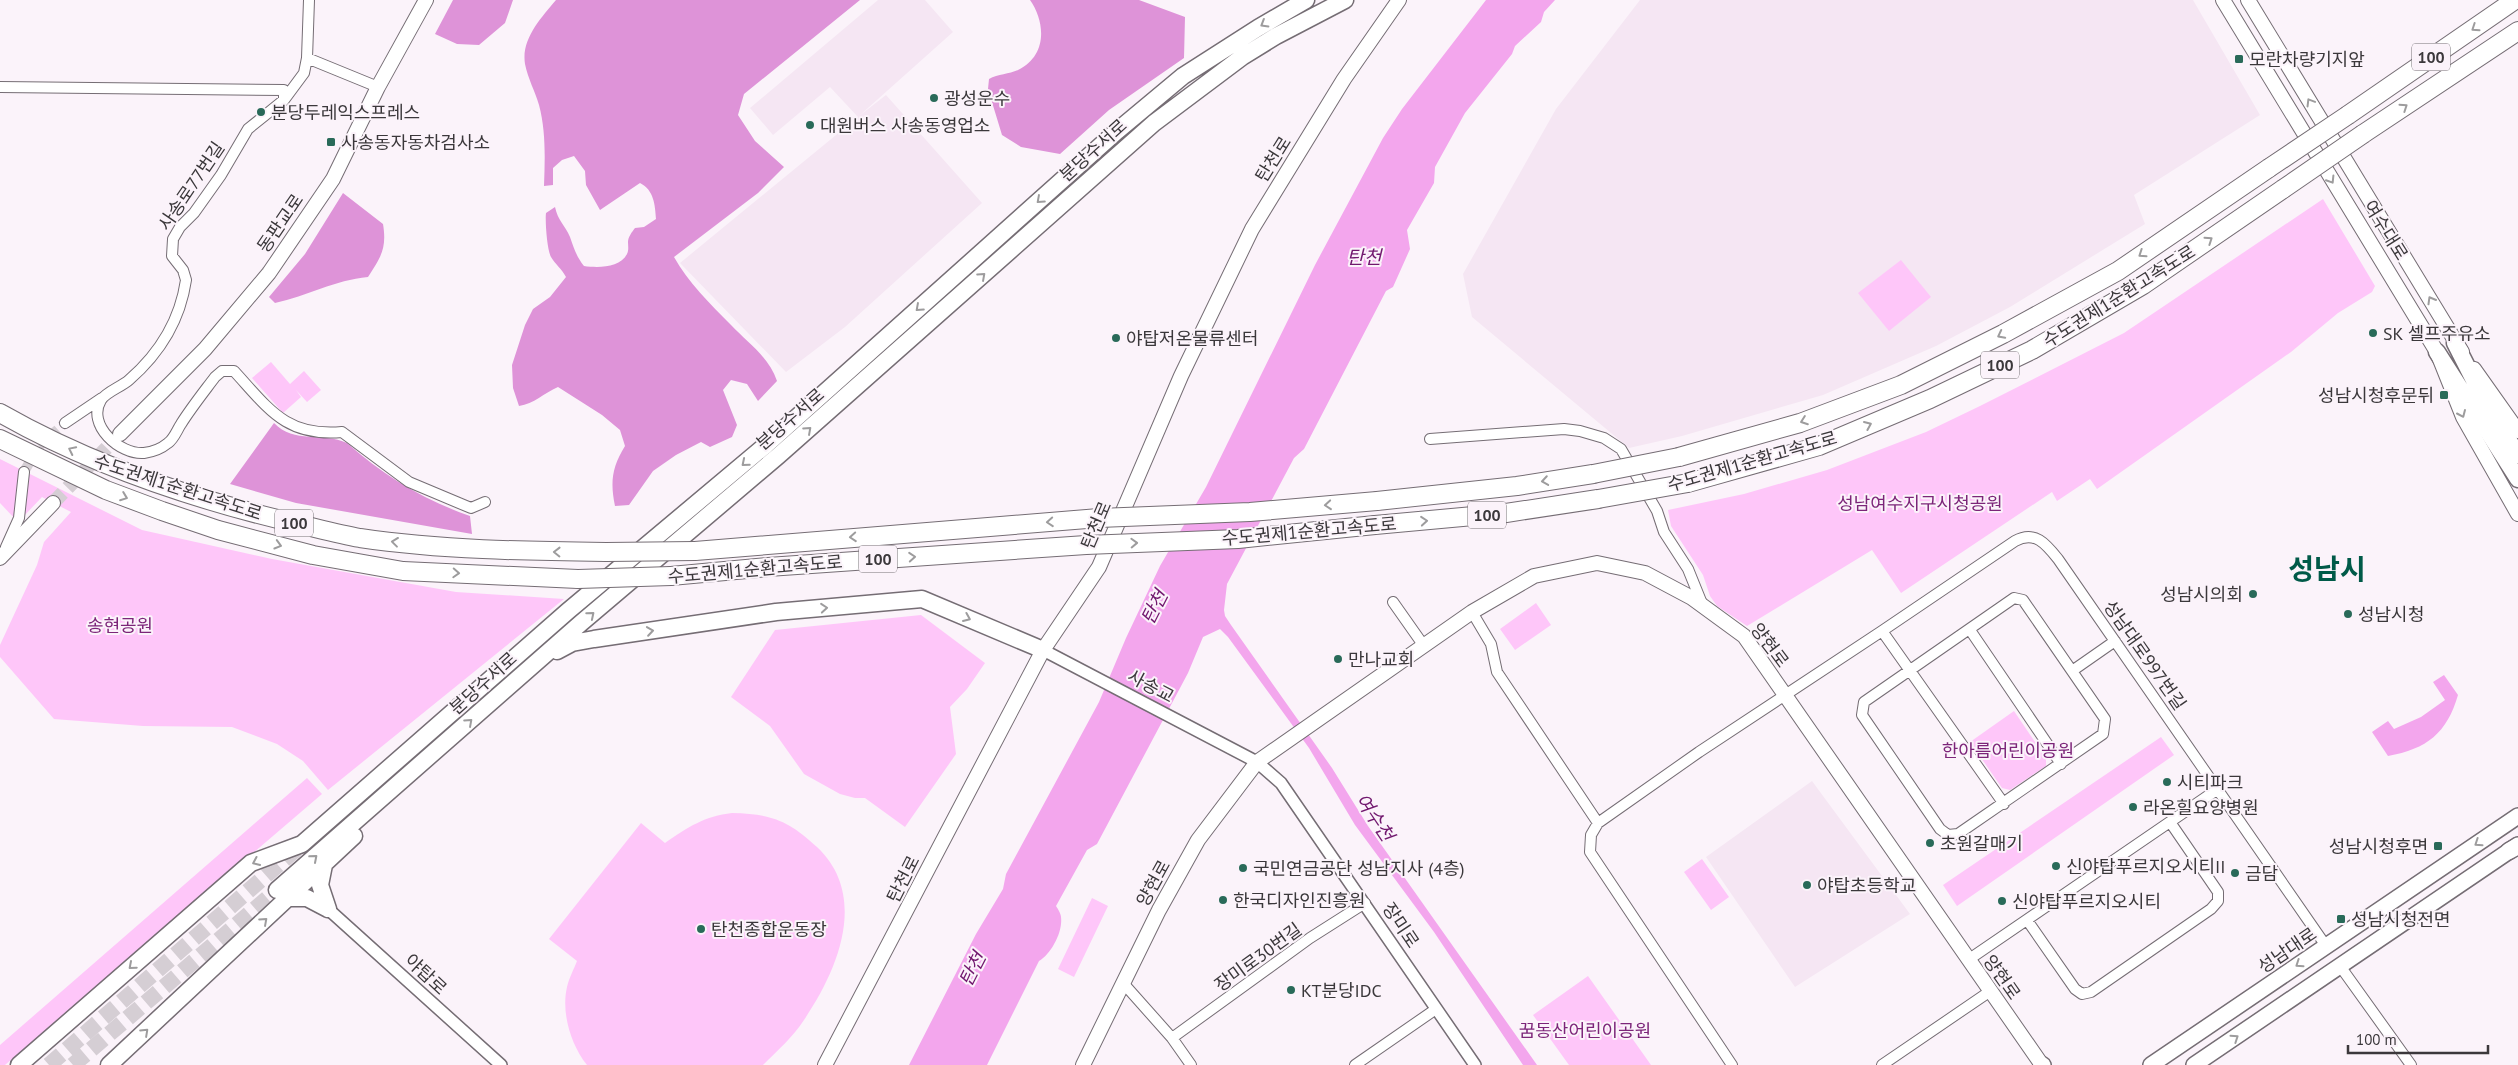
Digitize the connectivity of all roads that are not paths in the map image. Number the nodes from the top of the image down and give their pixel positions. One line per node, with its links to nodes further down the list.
1 (309, 0): 10 (street, 사송로77번길)
2 (426, 0): 12 (main road, 동판교로)
3 (1306, 0): 63 (highway, 분당수서로, one-way to 63)
4 (1345, 0): 38 (highway, 분당수서로, one-way to 4)
5 (1399, 0): 37 (main road, 탄천로)
6 (2223, 0): 15 (main road, 여수대로, one-way to 15)
7 (2248, 0): 14 (main road, 여수대로, one-way to 7)
8 (2515, 0): 17 (highway, 수도권제1순환고속도로 / 100, one-way to 17, bridge)
9 (2518, 30): 21 (highway, 수도권제1순환고속도로 / 100, one-way to 9, bridge)
10 (307, 58): 12 (street); 13 (street, 사송로77번길)
11 (0, 87): 13 (street)
12 (378, 87): 20 (main road, 동판교로)
13 (284, 100): 16 (street, 사송로77번길)
14 (2455, 343): 19 (main road); 23 (highway, 여수대로)
15 (2437, 352): 25 (highway, 여수대로); 28 (main road, one-way to 28)
16 (102, 398): 18 (street, 사송로77번길); 20 (street)
17 (0, 413)
18 (65, 423)
19 (2518, 431)
20 (114, 436): 26 (street)
21 (0, 439)
22 (1430, 439): 31 (street)
23 (2518, 455)
24 (24, 472): 29 (street)
25 (2518, 479)
26 (485, 502)
27 (53, 503): 29 (main road)
28 (2518, 514)
29 (0, 558)
30 (1393, 602): 36 (street)
31 (1703, 606): 32 (main road, 양현로); 41 (main road, 양현로)
32 (1472, 612): 36 (main road, 양현로); 49 (street)
33 (1970, 630): 39 (street); 40 (street); 44 (street)
34 (1882, 631): 35 (street, 성남대로997번길); 39 (street); 41 (street, 성남대로997번길)
35 (2115, 641): 40 (street); 45 (street, 성남대로997번길)
36 (1424, 646): 43 (main road, 양현로)
37 (1043, 650): 38 (highway, one-way to 37); 43 (street, 사송교); 66 (main road, 탄천로)
38 (537, 662): 42 (highway, 분당수서로, one-way to 38)
39 (1910, 671): 46 (street); 46 (street)
40 (2072, 671): 44 (street)
41 (1784, 696): 49 (street, 성남대로997번길); 57 (main road, 양현로)
42 (432, 755): 51 (highway); 52 (highway, 분당수서로, one-way to 42)
43 (1257, 762): 53 (street, 장미로); 59 (main road, 양현로)
44 (2061, 764): 46 (street)
45 (2218, 788): 48 (street); 56 (street, 성남대로997번길)
46 (2004, 804)
47 (2518, 816): 56 (main road, 성남대로, one-way to 56)
48 (2170, 822): 55 (street); 55 (street)
49 (1598, 823): 71 (street)
50 (2515, 847): 58 (main road)
51 (324, 865): 52 (highway); 54 (highway)
52 (283, 894): 54 (highway); 64 (highway, one-way to 52)
53 (1365, 903): 61 (street, 장미로); 62 (street, 장미로30번길)
54 (328, 908): 65 (street, 야탑로)
55 (2027, 920): 57 (street)
56 (2326, 946): 74 (main road, 성남대로, one-way to 74)
57 (1968, 960): 60 (main road, 양현로)
58 (2340, 966): 75 (main road, one-way to 58); 76 (street)
59 (1124, 984): 62 (street); 67 (main road, 양현로)
60 (1989, 992): 72 (street); 73 (main road, 양현로)
61 (1436, 1009): 69 (street); 70 (street, 장미로)
62 (1172, 1038): 68 (street)
63 (19, 1065)
64 (109, 1065)
65 (501, 1065)
66 (825, 1065)
67 (1083, 1065)
68 (1191, 1065)
69 (1355, 1065)
70 (1474, 1065)
71 (1732, 1065)
72 (1882, 1065)
73 (2042, 1065)
74 (2151, 1065)
75 (2194, 1065)
76 (2411, 1065)

